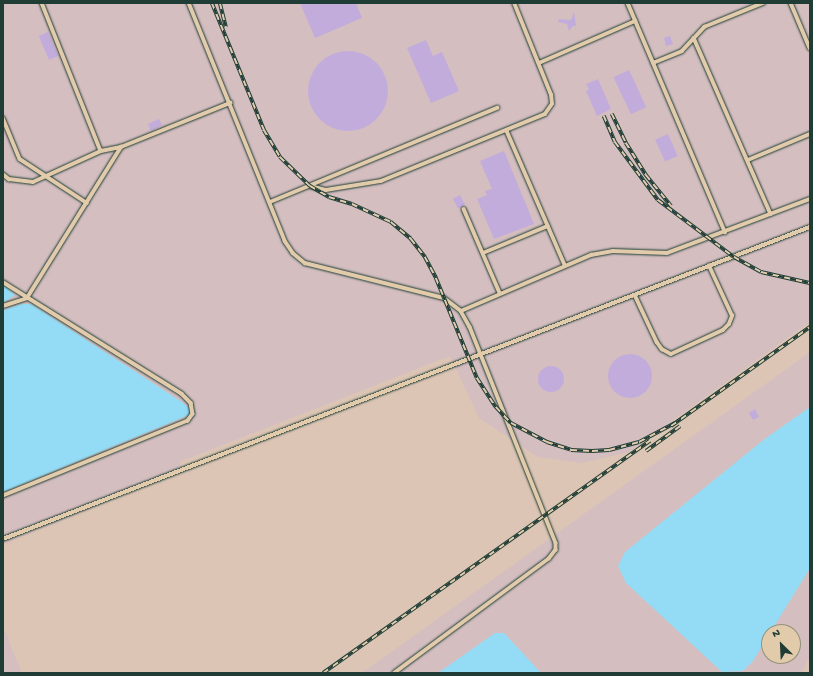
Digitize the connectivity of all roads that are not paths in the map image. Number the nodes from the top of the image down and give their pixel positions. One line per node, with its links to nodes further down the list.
1 (42, 3): 18 (lane)
2 (189, 3): 12 (lane)
3 (514, 3): 11 (lane)
4 (628, 3): 7 (lane)
5 (763, 3): 8 (lane)
6 (791, 3): 9 (lane)
7 (634, 21): 10 (lane); 11 (lane)
8 (694, 38): 10 (lane); 19 (lane)
9 (810, 48)
10 (653, 62): 30 (lane)
11 (539, 63): 15 (lane)
12 (230, 103): 17 (lane); 24 (lane)
13 (497, 108): 22 (lane)
14 (3, 118): 21 (lane)
15 (507, 131): 22 (lane); 28 (lane)
16 (810, 134): 19 (lane)
17 (122, 146): 18 (lane); 25 (lane)
18 (101, 151): 21 (lane)
19 (748, 160): 27 (lane)
20 (3, 174): 21 (lane)
21 (46, 176): 25 (lane)
22 (310, 186): 24 (lane)
23 (810, 199): 27 (lane)
24 (270, 202): 39 (lane)
25 (87, 203): 37 (lane)
26 (464, 208): 31 (lane)
27 (771, 214): 30 (lane)
28 (548, 226): 31 (lane); 32 (lane)
29 (810, 227): 33 (lane)
30 (725, 232): 32 (lane)
31 (483, 253): 35 (lane)
32 (565, 265): 35 (lane)
33 (710, 266): 36 (lane); 36 (lane)
34 (3, 282): 37 (lane)
35 (500, 293): 39 (lane)
36 (635, 295): 40 (lane)
37 (27, 298): 38 (lane); 41 (lane)
38 (3, 306)
39 (461, 311): 40 (lane)
40 (480, 354): 42 (lane); 43 (lane)
41 (3, 496)
42 (3, 539)
43 (396, 673)

